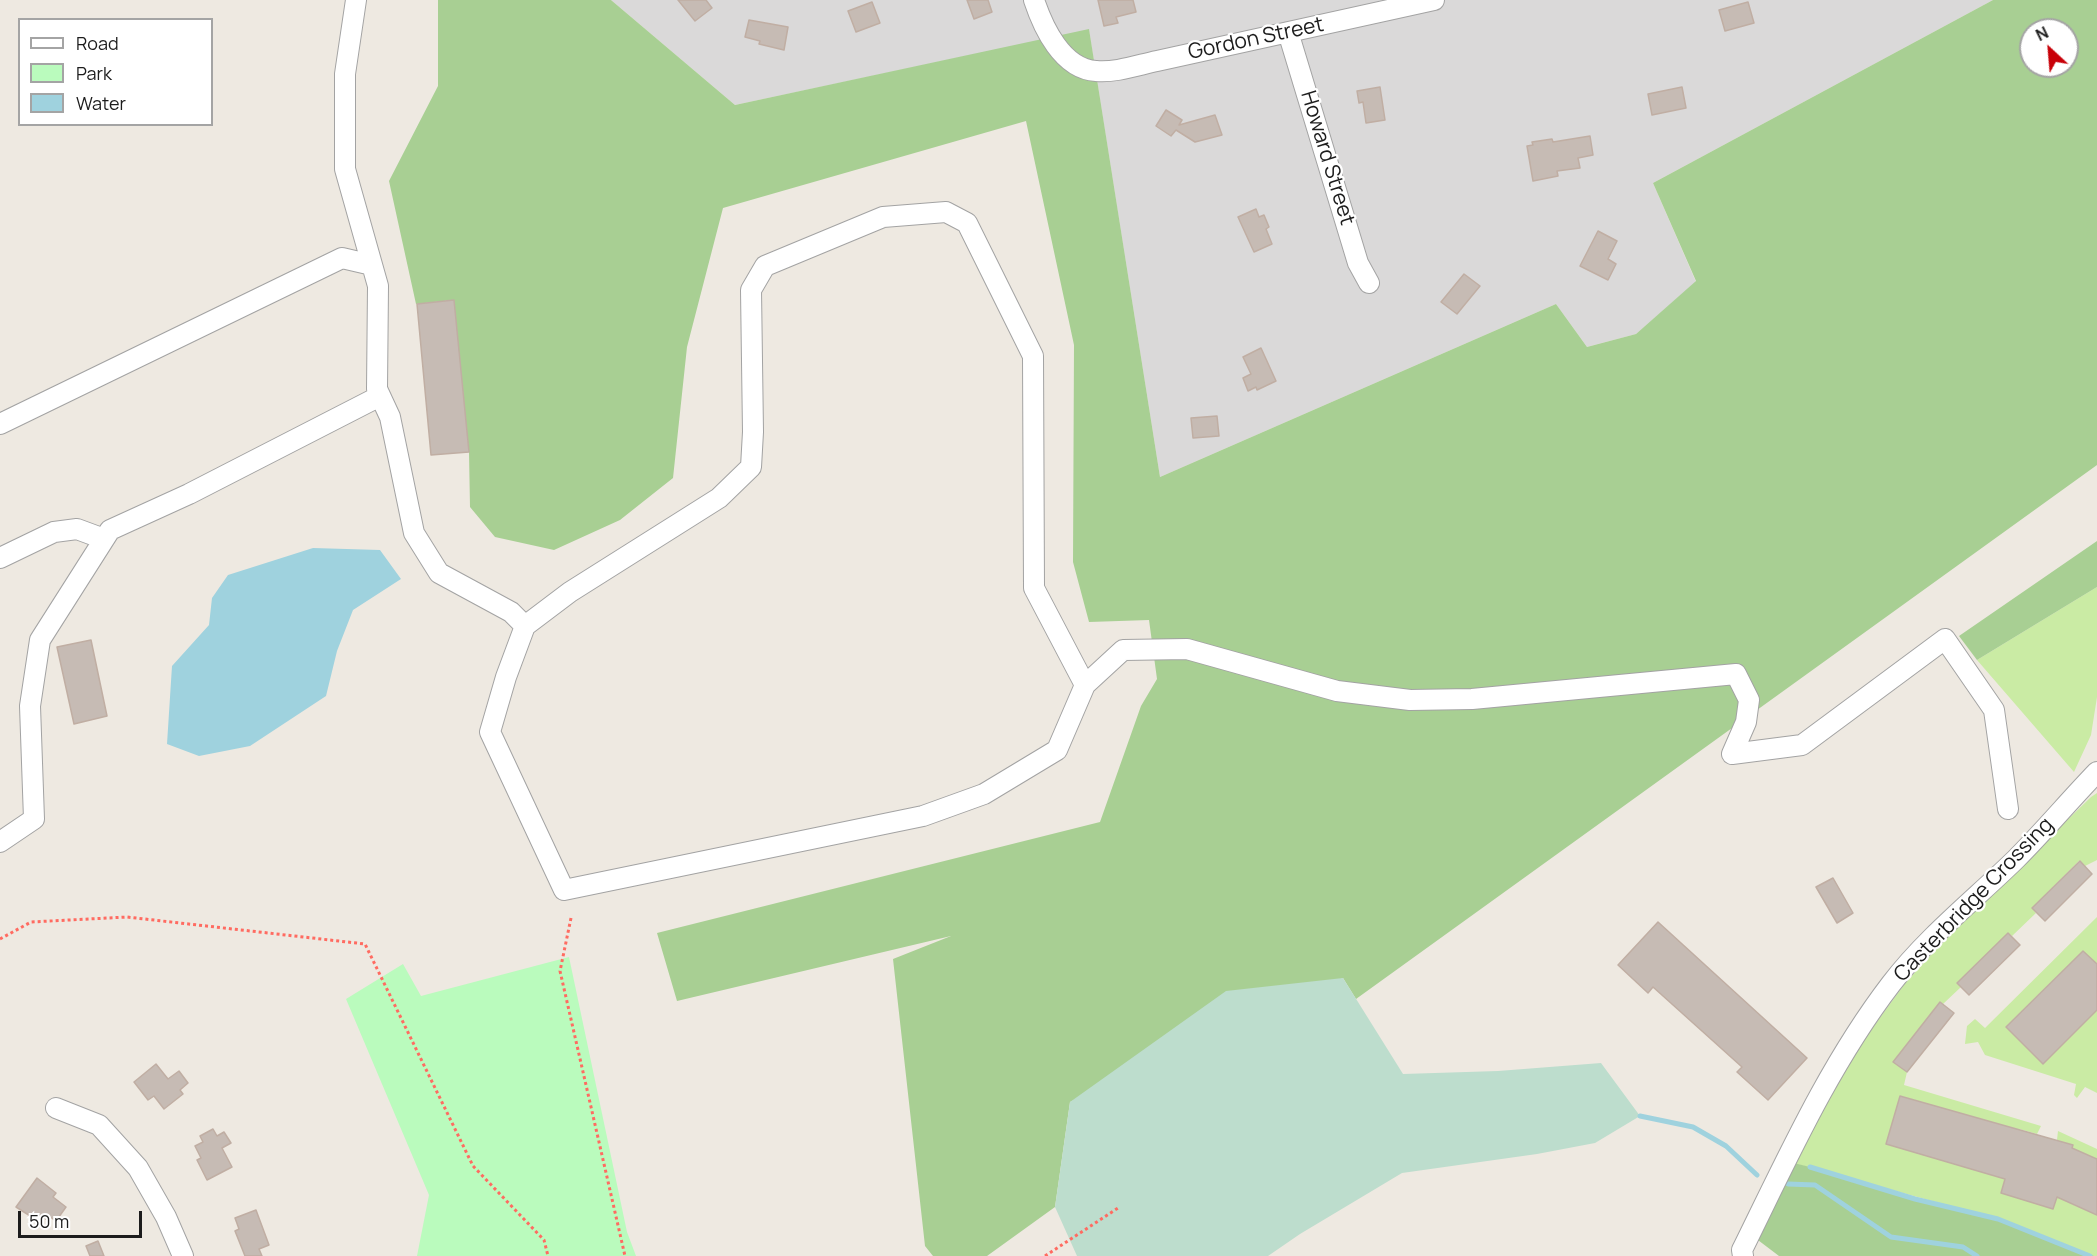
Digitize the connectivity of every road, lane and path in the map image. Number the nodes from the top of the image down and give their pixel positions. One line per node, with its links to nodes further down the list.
1 (356, 0): 5 (street)
2 (1034, 0): 4 (street, Gordon Street)
3 (1434, 0): 4 (street, Gordon Street)
4 (1288, 32): 6 (street, Howard Street)
5 (372, 265): 7 (street); 8 (street)
6 (1369, 283)
7 (380, 396): 9 (street); 11 (street)
8 (0, 424)
9 (104, 538): 10 (street); 15 (street)
10 (0, 558)
11 (525, 626): 12 (street); 12 (street)
12 (1085, 685): 14 (street)
13 (2097, 772): 24 (street, Casterbridge Crossing)
14 (2008, 809)
15 (0, 842)
16 (571, 918): 22 (path)
17 (0, 939): 21 (path)
18 (56, 1108): 20 (street)
19 (1118, 1208): 23 (path)
20 (183, 1256)
21 (548, 1256)
22 (625, 1256)
23 (1046, 1256)
24 (1743, 1256)

